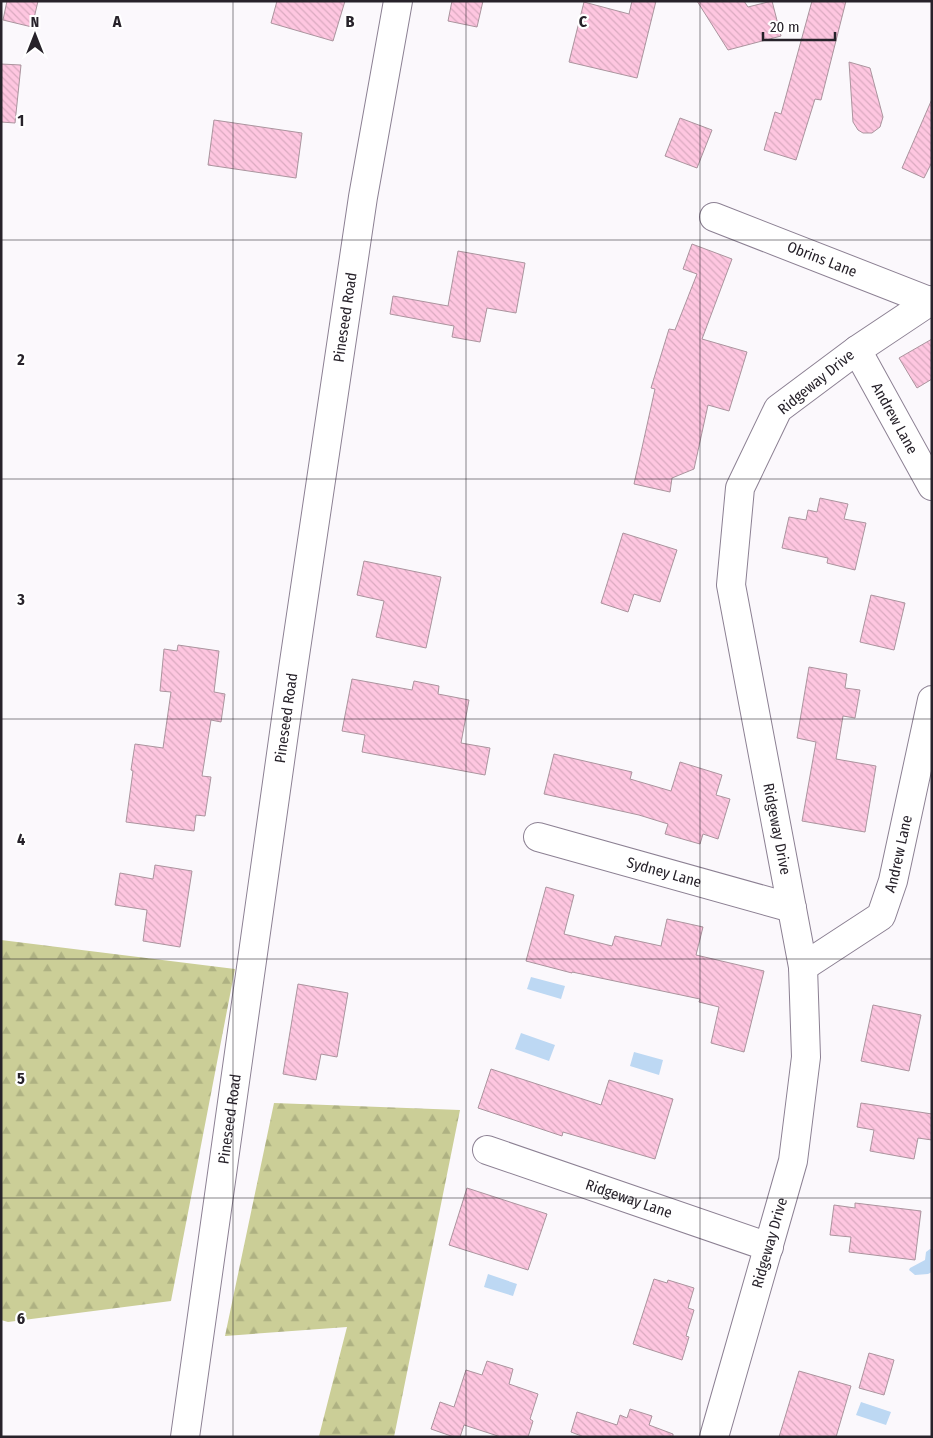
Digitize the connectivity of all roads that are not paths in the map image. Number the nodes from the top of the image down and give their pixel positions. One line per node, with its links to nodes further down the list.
1 (398, 1): 12 (street, Pineseed Road)
2 (714, 217): 3 (street, Obrins Lane)
3 (931, 300): 4 (street, Ridgeway Drive)
4 (856, 350): 5 (street, Andrew Lane); 8 (street, Ridgeway Drive)
5 (932, 486)
6 (932, 700): 9 (street, Andrew Lane)
7 (538, 837): 8 (street, Sydney Lane)
8 (792, 908): 9 (street, Ridgeway Drive)
9 (803, 966): 11 (street, Ridgeway Drive)
10 (487, 1150): 11 (street, Ridgeway Lane)
11 (769, 1247): 13 (street, Ridgeway Drive)
12 (184, 1437)
13 (714, 1437)

